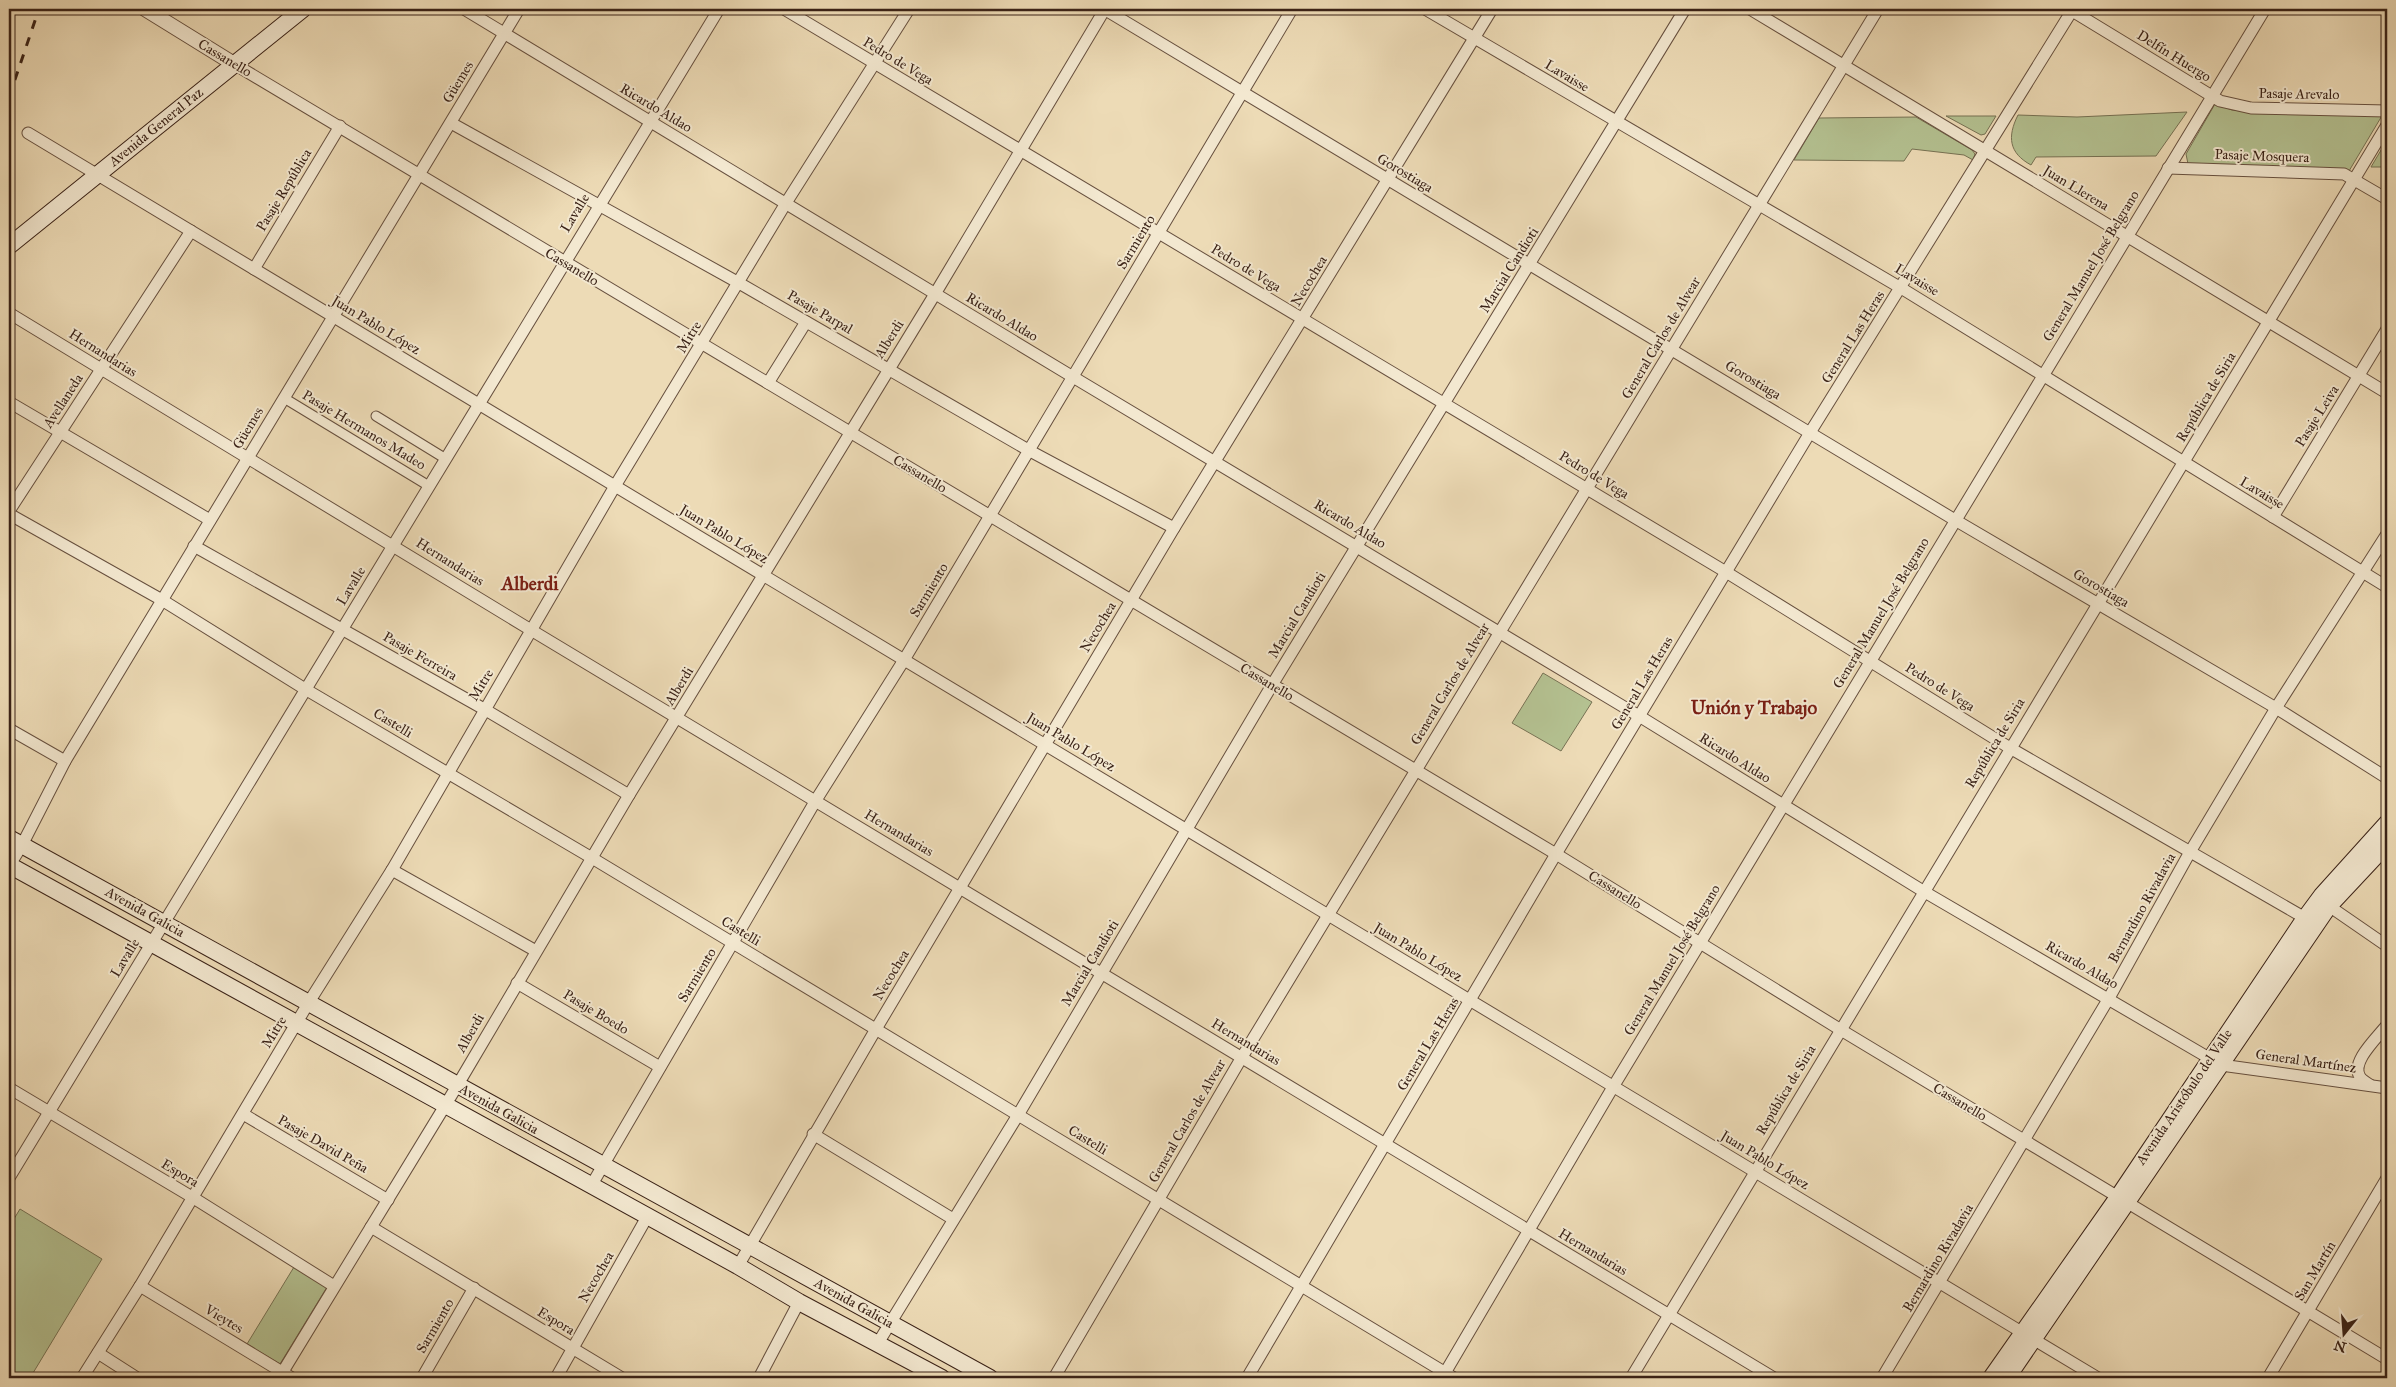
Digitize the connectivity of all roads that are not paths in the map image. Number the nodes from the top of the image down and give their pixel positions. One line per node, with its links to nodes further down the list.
1 (145, 9): 19 (street, Cassanello)
2 (304, 9): 19 (main road, Avenida General Paz)
3 (464, 9): 17 (street, Ricardo Aldao)
4 (519, 9): 17 (street, Güemes)
5 (718, 9): 25 (street, Lavalle)
6 (784, 9): 20 (street, Pedro de Vega)
7 (909, 9): 20 (street, Mitre)
8 (1104, 9): 22 (street, Gorostiaga); 31 (street, Alberdi)
9 (1292, 9): 22 (street, Sarmiento)
10 (1425, 9): 18 (street, Lavaisse)
11 (1492, 9): 18 (street, Necochea)
12 (1685, 9): 26 (street, Marcial Candioti)
13 (1750, 9): 21 (street, Juan Llerena)
14 (1878, 9): 21 (street, General Carlos de Alvear)
15 (2071, 9): 23 (street, Delfín Huergo); 32 (street, General Las Heras)
16 (2265, 9): 23 (street, General Manuel José Belgrano)
17 (504, 33): 25 (street, Ricardo Aldao); 27 (street, Güemes)
18 (1474, 38): 26 (street, Lavaisse); 37 (street, Necochea)
19 (234, 64): 29 (street, Cassanello); 35 (main road, Avenida General Paz)
20 (876, 65): 31 (street, Pedro de Vega); 39 (street, Mitre)
21 (1843, 65): 32 (street, Juan Llerena); 41 (street, General Carlos de Alvear)
22 (1242, 92): 37 (street, Gorostiaga); 43 (street, Sarmiento)
23 (2212, 97): 24 (street, Pasaje Arevalo); 33 (street, General Manuel José Belgrano)
24 (2387, 111)
25 (648, 121): 39 (street, Ricardo Aldao); 40 (street, Lavalle)
26 (1617, 123): 41 (street, Lavaisse); 47 (street, Marcial Candioti)
27 (450, 124): 34 (street, Güemes); 40 (street, Pasaje Parpal)
28 (2387, 125): 36 (street, República de Siria)
29 (340, 126): 34 (street, Cassanello); 48 (street, Pasaje República)
30 (28, 133): 35 (street, Juan Pablo López)
31 (1018, 151): 43 (street, Pedro de Vega); 51 (street, Alberdi)
32 (1986, 152): 44 (street, Juan Llerena); 50 (street, General Las Heras)
33 (2168, 168): 36 (street, Pasaje Mosquera); 44 (street, General Manuel José Belgrano)
34 (420, 173): 46 (street, Cassanello); 53 (street, Güemes)
35 (98, 175): 42 (street, Juan Pablo López); 45 (main road, Avenida General Paz)
36 (2354, 178): 38 (street); 56 (street, República de Siria)
37 (1388, 180): 47 (street, Gorostiaga); 54 (street, Necochea)
38 (2387, 199)
39 (786, 203): 49 (street, Mitre); 51 (street, Ricardo Aldao)
40 (597, 206): 46 (street, Lavalle); 49 (street, Pasaje Parpal)
41 (1760, 206): 50 (street, Lavaisse); 59 (street, General Carlos de Alvear)
42 (191, 231): 48 (street, Juan Pablo López); 61 (street, Avellaneda)
43 (1159, 233): 54 (street, Pedro de Vega); 64 (street, Sarmiento)
44 (2127, 235): 56 (street, Juan Llerena); 62 (street, General Manuel José Belgrano)
45 (9, 246)
46 (564, 262): 58 (street, Cassanello); 70 (street, Lavalle)
47 (1530, 265): 59 (street, Gorostiaga); 69 (street, Marcial Candioti)
48 (254, 269): 53 (street, Juan Pablo López)
49 (739, 284): 55 (street, Pasaje Parpal); 58 (street, Mitre)
50 (1901, 288): 62 (street, Lavaisse); 74 (street, General Las Heras)
51 (935, 294): 60 (street, Alberdi); 64 (street, Ricardo Aldao)
52 (9, 314): 61 (street, Hernandarias)
53 (333, 316): 67 (street, Güemes); 70 (street, Juan Pablo López)
54 (1303, 320): 69 (street, Pedro de Vega); 78 (street, Necochea)
55 (806, 322): 60 (street, Pasaje Parpal); 65 (street)
56 (2269, 322): 63 (street, Juan Llerena); 79 (street, República de Siria)
57 (2387, 330): 63 (street, Pasaje Leiva)
58 (702, 345): 65 (street, Cassanello); 81 (street, Mitre)
59 (1671, 349): 74 (street, Gorostiaga); 82 (street, General Carlos de Alvear)
60 (888, 368): 73 (street, Alberdi); 75 (street, Pasaje Parpal)
61 (101, 370): 72 (street, Avellaneda); 76 (street, Hernandarias)
62 (2043, 375): 79 (street, Lavaisse); 87 (street, General Manuel José Belgrano)
63 (2359, 376): 66 (street, Juan Llerena); 85 (street, Pasaje Leiva)
64 (1073, 377): 75 (street, Sarmiento); 78 (street, Ricardo Aldao)
65 (768, 383): 73 (street, Cassanello)
66 (2387, 393)
67 (284, 398): 76 (street, Güemes); 80 (street, Pasaje Hermanos Madeo)
68 (9, 402): 72 (street)
69 (1443, 403): 82 (street, Pedro de Vega); 91 (street, Marcial Candioti)
70 (478, 405): 77 (street, Lavalle); 81 (street, Juan Pablo López)
71 (376, 416): 77 (street)
72 (60, 432): 83 (street, Avellaneda); 86 (street)
73 (849, 432): 84 (street, Cassanello); 95 (street, Alberdi)
74 (1811, 432): 87 (street, Gorostiaga); 93 (street, General Las Heras)
75 (1030, 451): 84 (street, Sarmiento); 88 (street, Pasaje Parpal)
76 (248, 458): 86 (street, Güemes); 90 (street, Hernandarias)
77 (446, 459): 80 (street, Lavalle)
78 (1215, 462): 88 (street, Necochea); 91 (street, Ricardo Aldao)
79 (2184, 463): 85 (street, Lavaisse); 99 (street, República de Siria)
80 (430, 486): 90 (street, Lavalle)
81 (615, 486): 95 (street, Juan Pablo López); 101 (street, Mitre)
82 (1586, 488): 93 (street, Pedro de Vega); 102 (street, General Carlos de Alvear)
83 (9, 513): 97 (street, Castelli)
84 (990, 516): 98 (street, Cassanello); 103 (street, Sarmiento)
85 (2272, 517): 94 (street, Lavaisse)
86 (210, 520): 92 (street, Güemes)
87 (1955, 520): 99 (street, Gorostiaga); 104 (street, General Manuel José Belgrano)
88 (1174, 528): 98 (street, Necochea)
89 (2387, 534): 94 (street, Bernardino Rivadavia)
90 (393, 545): 100 (street, Lavalle); 101 (street, Hernandarias)
91 (1357, 545): 102 (street, Ricardo Aldao); 105 (street, Marcial Candioti)
92 (194, 546): 97 (street, Güemes); 100 (street, Pasaje Ferreira)
93 (1726, 572): 104 (street, Pedro de Vega); 109 (street, General Las Heras)
94 (2364, 572): 96 (street, Lavaisse); 107 (street, Bernardino Rivadavia)
95 (763, 575): 103 (street, Juan Pablo López); 110 (street, Alberdi)
96 (2387, 587)
97 (162, 600): 106 (street, Castelli); 114 (street, Güemes)
98 (1132, 601): 105 (street, Cassanello); 112 (street, Necochea)
99 (2099, 604): 107 (street, Gorostiaga); 113 (street, República de Siria)
100 (342, 628): 106 (street, Lavalle); 108 (street, Pasaje Ferreira)
101 (531, 630): 108 (street, Mitre); 110 (street, Hernandarias)
102 (1499, 632): 109 (street, Ricardo Aldao); 115 (street, General Carlos de Alvear)
103 (904, 660): 112 (street, Juan Pablo López); 119 (street, Sarmiento)
104 (1870, 661): 113 (street, Pedro de Vega); 120 (street, General Manuel José Belgrano)
105 (1272, 685): 115 (street, Cassanello); 122 (street, Marcial Candioti)
106 (306, 689): 116 (street, Castelli); 135 (street, Lavalle)
107 (2276, 708): 117 (street, Gorostiaga); 125 (street, Bernardino Rivadavia)
108 (484, 709): 116 (street, Mitre); 118 (street, Pasaje Ferreira)
109 (1639, 716): 120 (street, Ricardo Aldao); 126 (street, General Las Heras)
110 (677, 718): 118 (street, Alberdi); 119 (street, Hernandarias)
111 (9, 729): 114 (street)
112 (1045, 744): 122 (street, Juan Pablo López); 130 (street, Necochea)
113 (2010, 748): 125 (street, Pedro de Vega); 131 (street, República de Siria)
114 (65, 761): 123 (street, Güemes)
115 (1416, 770): 126 (street, Cassanello); 133 (street, General Carlos de Alvear)
116 (448, 774): 127 (street, Castelli); 129 (street, Mitre)
117 (2387, 778)
118 (628, 794): 127 (street, Alberdi)
119 (816, 800): 130 (street, Hernandarias); 138 (street, Sarmiento)
120 (1783, 805): 131 (street, Ricardo Aldao); 136 (street, General Manuel José Belgrano)
121 (2387, 823): 134 (main road, Avenida Aristóbulo del Valle)
122 (1187, 830): 133 (street, Juan Pablo López); 141 (street, Marcial Candioti)
123 (15, 841): 128 (street, Güemes); 135 (main road, Avenida Galicia)
124 (2387, 844): 132 (main road, Avenida Aristóbulo del Valle)
125 (2190, 852): 134 (street, Pedro de Vega); 143 (street, Bernardino Rivadavia)
126 (1556, 854): 136 (street, Cassanello); 144 (street, General Las Heras)
127 (592, 858): 138 (street, Castelli); 140 (street, Alberdi)
128 (9, 865): 137 (main road, Avenida Galicia)
129 (392, 870): 140 (street); 145 (street, Mitre)
130 (960, 888): 141 (street, Hernandarias); 148 (street, Necochea)
131 (1923, 891): 143 (street, Ricardo Aldao); 149 (street, República de Siria)
132 (2329, 906): 134 (street); 139 (street); 151 (main road, Avenida Aristóbulo del Valle)
133 (1328, 915): 144 (street, Juan Pablo López); 150 (street, General Carlos de Alvear)
134 (2305, 918): 151 (main road, Avenida Aristóbulo del Valle)
135 (164, 922): 137 (street, Lavalle); 145 (main road, Avenida Galicia)
136 (1700, 943): 149 (street, Cassanello); 155 (street, General Manuel José Belgrano)
137 (151, 944): 146 (main road, Avenida Galicia); 159 (street, Lavalle)
138 (733, 944): 148 (street, Castelli); 152 (street, Sarmiento)
139 (2387, 946)
140 (536, 951): 142 (street, Alberdi)
141 (1101, 973): 150 (street, Hernandarias); 161 (street, Marcial Candioti)
142 (517, 983): 152 (street, Pasaje Boedo); 154 (street, Alberdi)
143 (2109, 998): 151 (street, Ricardo Aldao); 163 (street, Bernardino Rivadavia)
144 (1471, 1001): 155 (street, Juan Pablo López); 164 (street, General Las Heras)
145 (309, 1002): 146 (street, Mitre); 154 (main road, Avenida Galicia)
146 (296, 1024): 158 (main road, Avenida Galicia); 160 (street, Mitre)
147 (2387, 1025): 153 (street)
148 (876, 1029): 161 (street, Castelli); 162 (street, Necochea)
149 (1840, 1030): 163 (street, Cassanello); 166 (street, República de Siria)
150 (1242, 1058): 164 (street, Hernandarias); 172 (street, General Carlos de Alvear)
151 (2215, 1062): 153 (street, General Martínez); 173 (main road, Avenida Aristóbulo del Valle)
152 (660, 1067): 165 (street, Sarmiento)
153 (2370, 1085): 157 (street, General Martínez)
154 (457, 1086): 158 (street, Alberdi); 165 (main road, Avenida Galicia)
155 (1613, 1087): 166 (street, Juan Pablo López); 177 (street, General Manuel José Belgrano)
156 (9, 1088): 159 (street, Espora)
157 (2387, 1088)
158 (445, 1105): 168 (main road, Avenida Galicia); 171 (street, Alberdi)
159 (49, 1112): 167 (street, Lavalle); 170 (street, Espora)
160 (243, 1114): 170 (street, Mitre); 171 (street, Pasaje David Peña)
161 (1018, 1115): 172 (street, Castelli); 175 (street, Marcial Candioti)
162 (813, 1134): 175 (street); 178 (street, Necochea)
163 (2025, 1141): 173 (street, Cassanello); 180 (street, Bernardino Rivadavia)
164 (1386, 1145): 177 (street, Hernandarias); 183 (street, General Las Heras)
165 (603, 1166): 168 (street, Sarmiento); 178 (main road, Avenida Galicia)
166 (1755, 1172): 180 (street, Juan Pablo López); 187 (street, República de Siria)
167 (9, 1178)
168 (591, 1186): 174 (main road, Avenida Galicia)
169 (2385, 1186): 186 (street, San Martín)
170 (192, 1197): 181 (street, Mitre); 182 (street, Espora)
171 (388, 1200): 176 (street, Alberdi)
172 (1159, 1200): 183 (street, Castelli); 204 (street, General Carlos de Alvear)
173 (2123, 1200): 186 (street, Cassanello); 189 (main road, Avenida Aristóbulo del Valle)
174 (647, 1217): 179 (main road, Avenida Galicia); 191 (street, Necochea)
175 (953, 1220): 188 (street, Marcial Candioti)
176 (371, 1226): 182 (street, Alberdi); 184 (street, Espora)
177 (1530, 1231): 187 (street, Hernandarias); 195 (street, General Manuel José Belgrano)
178 (750, 1245): 179 (street, Necochea); 188 (main road, Avenida Galicia)
179 (738, 1266): 185 (main road, Avenida Galicia)
180 (1940, 1284): 189 (street, Juan Pablo López); 208 (street, Bernardino Rivadavia)
181 (140, 1286): 192 (street, Mitre); 194 (street, Vieytes)
182 (334, 1286): 194 (street, Alberdi)
183 (1302, 1286): 195 (street, Castelli); 205 (street, General Las Heras)
184 (474, 1288): 191 (street, Espora); 198 (street, Sarmiento)
185 (799, 1302): 190 (main road, Avenida Galicia); 201 (street)
186 (2308, 1311): 193 (street, Cassanello); 212 (street, San Martín)
187 (1668, 1315): 206 (street, República de Siria); 207 (street, Hernandarias)
188 (890, 1322): 190 (street, Marcial Candioti); 203 (main road, Avenida Galicia)
189 (2028, 1336): 209 (main road, Avenida Aristóbulo del Valle); 210 (main road, Avenida Aristóbulo del Valle); 211 (street, Juan Pablo López)
190 (878, 1343): 202 (main road, Avenida Galicia)
191 (573, 1348): 199 (street, Necochea); 200 (street, Espora)
192 (98, 1353): 196 (street, Mitre); 197 (street)
193 (2387, 1359)
194 (284, 1376)
195 (1447, 1376)
196 (82, 1378)
197 (137, 1378)
198 (422, 1378)
199 (556, 1378)
200 (622, 1378)
201 (759, 1378)
202 (942, 1378)
203 (990, 1378)
204 (1054, 1378)
205 (1247, 1378)
206 (1631, 1378)
207 (1774, 1378)
208 (1882, 1378)
209 (1990, 1378)
210 (2007, 1378)
211 (2098, 1378)
212 (2268, 1378)

